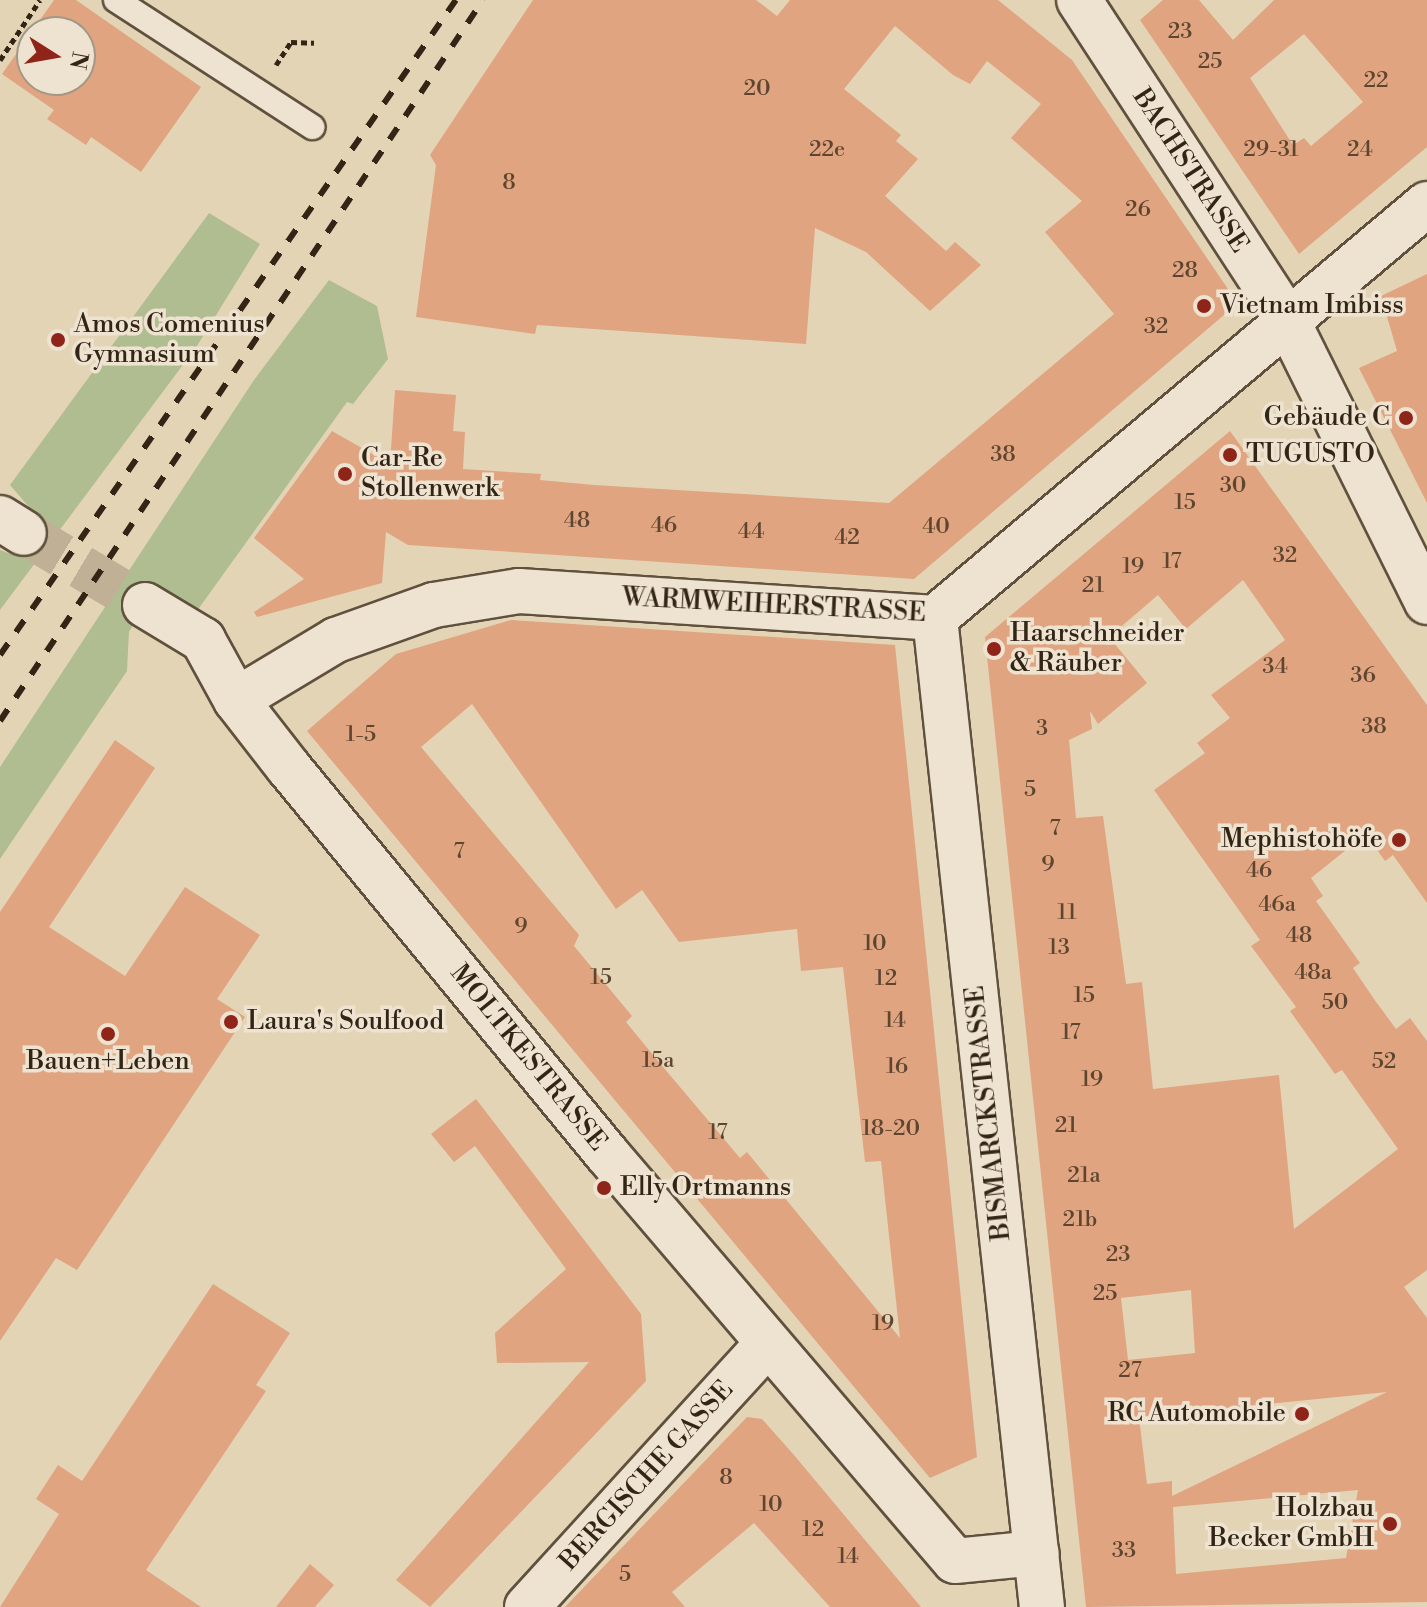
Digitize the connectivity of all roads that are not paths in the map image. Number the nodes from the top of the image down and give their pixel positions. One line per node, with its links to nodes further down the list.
1 (116, 0): 3 (lane)
2 (1079, 0): 5 (street, BACHSTRASSE)
3 (312, 127)
4 (1427, 204): 5 (street, WARMWEIHERSTRASSE)
5 (1286, 318): 6 (street, BACHSTRASSE); 8 (street, WARMWEIHERSTRASSE)
6 (1427, 602)
7 (145, 605): 9 (street, MOLTKESTRASSE)
8 (935, 618): 9 (street, WARMWEIHERSTRASSE); 11 (street, BISMARCKSTRASSE)
9 (236, 700): 10 (street, MOLTKESTRASSE)
10 (767, 1344): 11 (street, MOLTKESTRASSE); 12 (street, BERGISCHE GASSE)
11 (1037, 1553): 13 (street, BISMARCKSTRASSE)
12 (527, 1607)
13 (1042, 1607)

